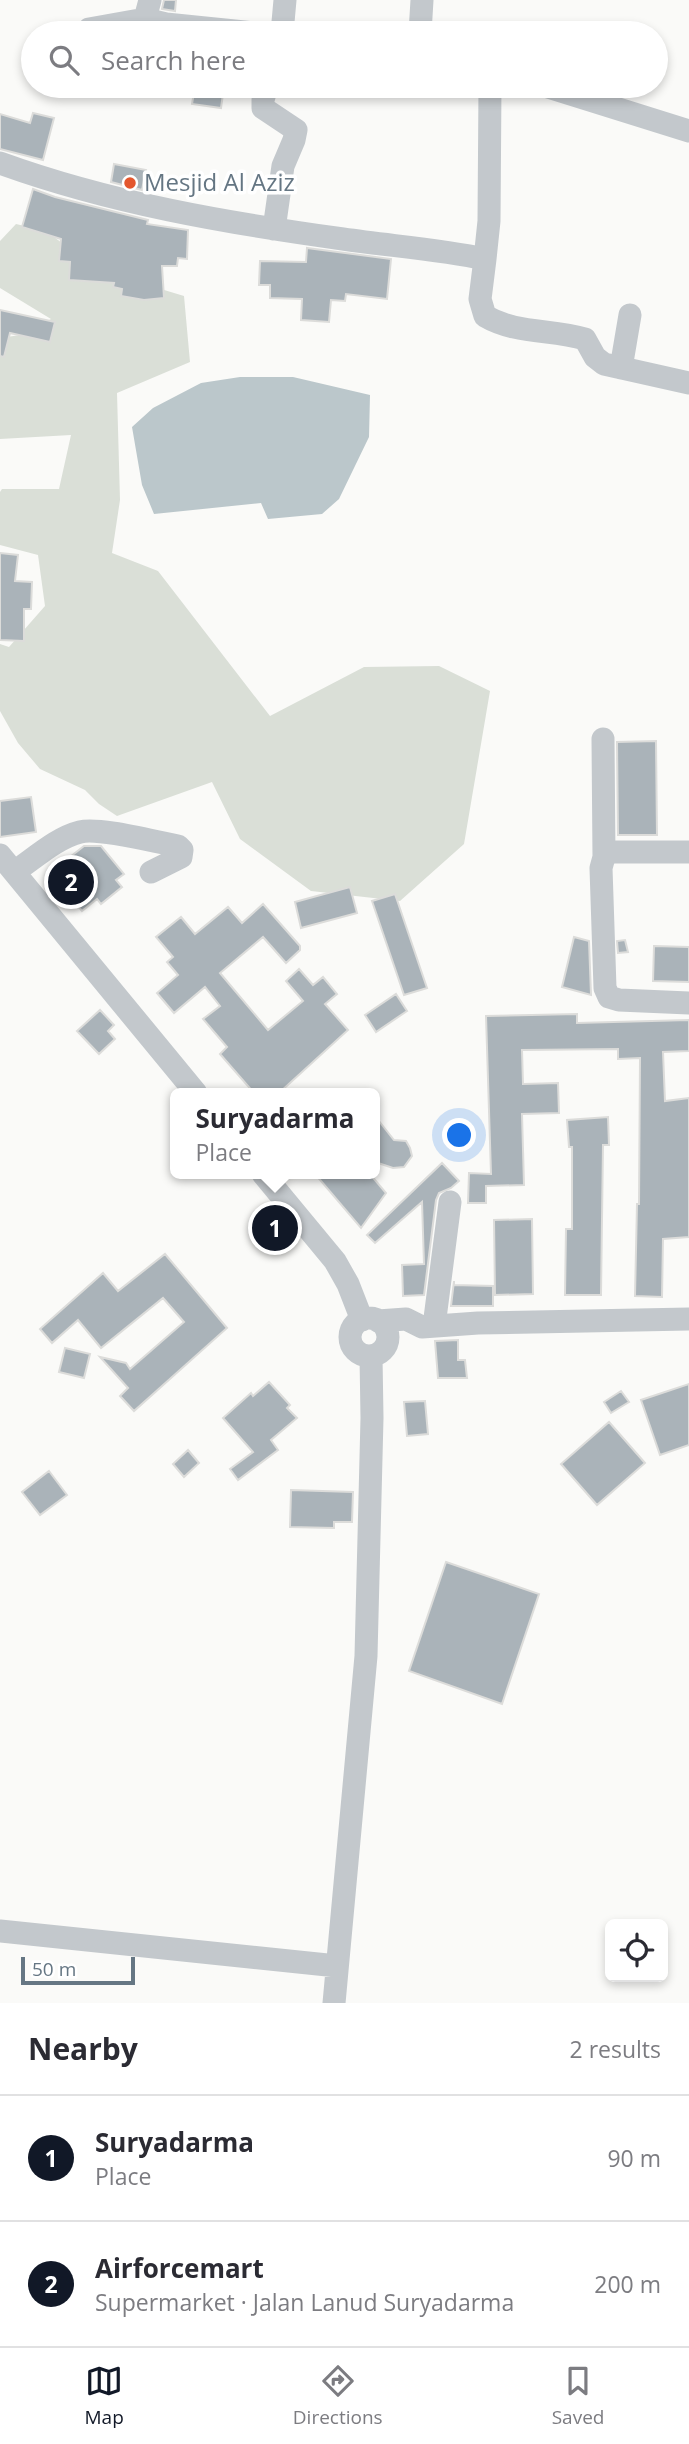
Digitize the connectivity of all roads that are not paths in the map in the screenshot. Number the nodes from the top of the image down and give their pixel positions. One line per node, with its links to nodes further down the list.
1 (285, 0): 6 (street)
2 (422, 0): 7 (street)
3 (147, 10): 4 (street); 5 (street)
4 (113, 21)
5 (162, 21)
6 (283, 21)
7 (421, 21)
8 (265, 98): 13 (street)
9 (490, 98): 14 (street)
10 (583, 98): 11 (street)
11 (689, 131)
12 (0, 163): 13 (street)
13 (274, 229): 14 (street)
14 (485, 259): 16 (street)
15 (630, 315): 16 (street)
16 (621, 368): 17 (street)
17 (689, 383)
18 (603, 739): 20 (street)
19 (689, 852): 20 (street)
20 (604, 857): 23 (street)
21 (7, 864): 22 (street); 24 (street)
22 (151, 872)
23 (689, 1003)
24 (192, 1088)
25 (267, 1179): 28 (street)
26 (450, 1202): 29 (street)
27 (689, 1319): 29 (street)
28 (370, 1320): 29 (street); 30 (street); 30 (street)
29 (428, 1326): 30 (street)
30 (378, 1350): 32 (street)
31 (0, 1931): 32 (street)
32 (337, 1966): 33 (street)
33 (334, 2003)

